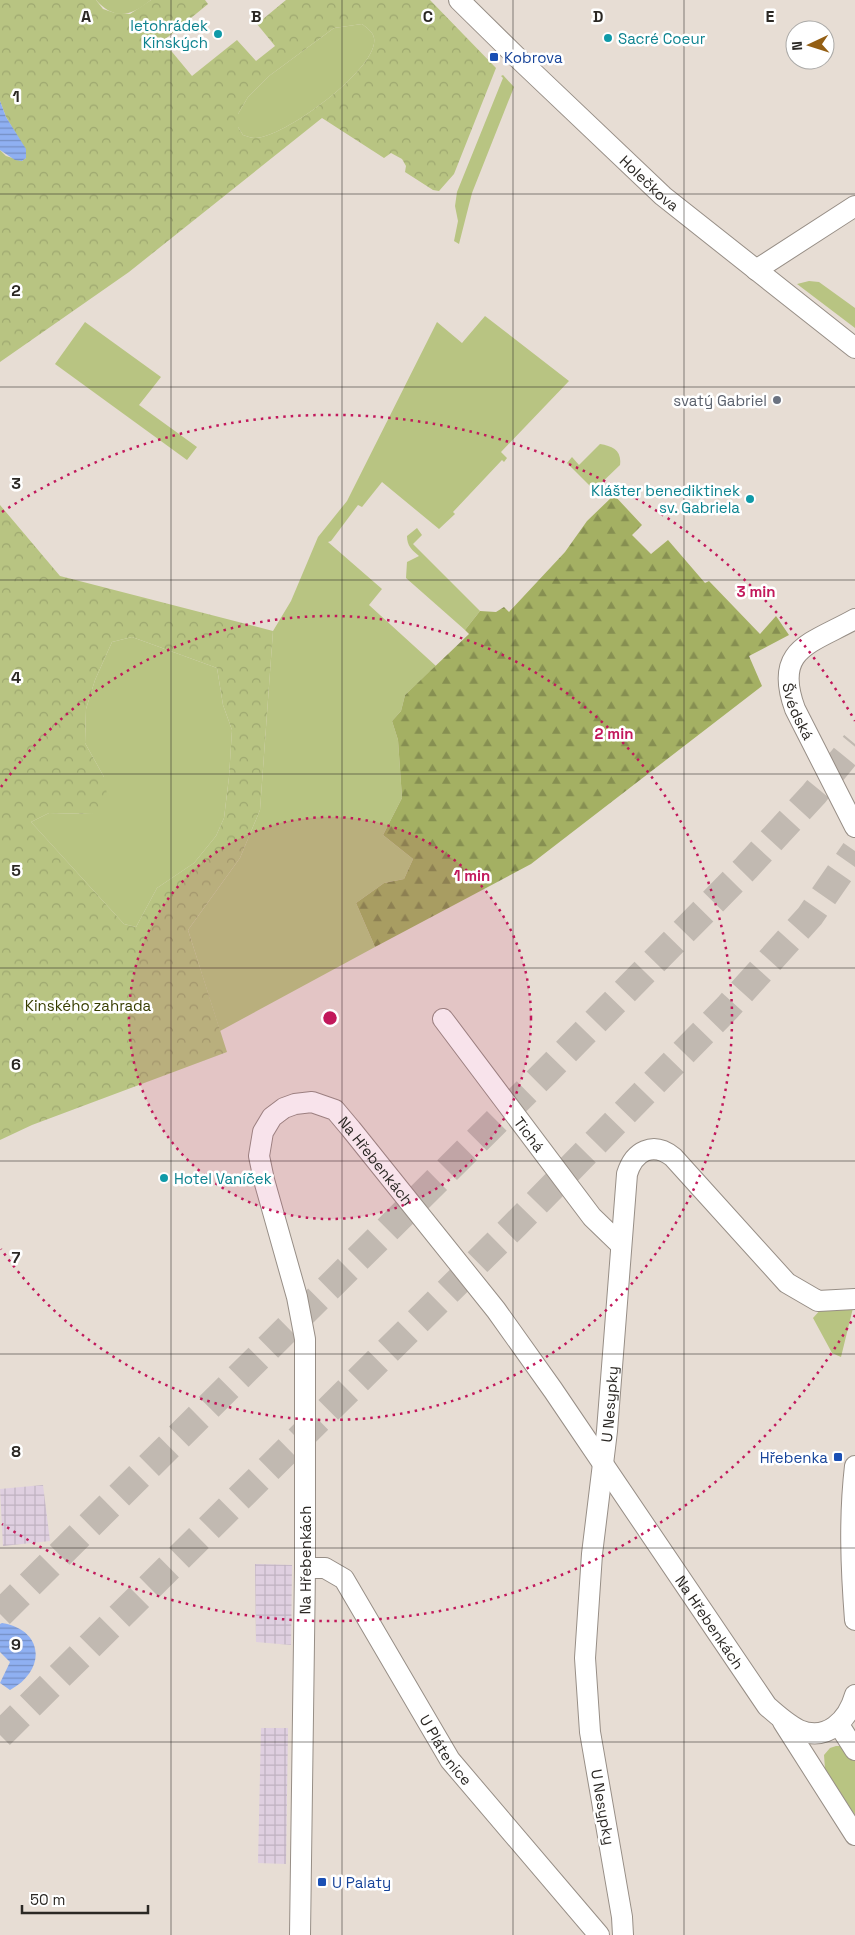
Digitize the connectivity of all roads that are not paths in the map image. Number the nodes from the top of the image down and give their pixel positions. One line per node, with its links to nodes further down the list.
1 (459, 0): 3 (street, Holečkova)
2 (855, 206): 3 (street)
3 (756, 270): 4 (street, Holečkova)
4 (855, 348)
5 (855, 619): 6 (street, Švédská)
6 (855, 827)
7 (443, 1018): 8 (street, Tichá)
8 (621, 1245): 9 (street, U Nesypky); 10 (street, U Nesypky)
9 (855, 1299)
10 (602, 1464): 12 (street, Na Hřebenkách); 15 (street, Na Hřebenkách); 21 (street, U Nesypky)
11 (855, 1466): 13 (street)
12 (306, 1568): 19 (street, Na Hřebenkách); 20 (street, U Plátenice)
13 (855, 1620)
14 (855, 1695): 16 (street)
15 (781, 1718): 16 (street, Na Hřebenkách); 18 (street, Na Hřebenkách)
16 (839, 1725): 17 (street)
17 (855, 1750)
18 (855, 1835)
19 (300, 1935)
20 (599, 1935)
21 (623, 1935)

